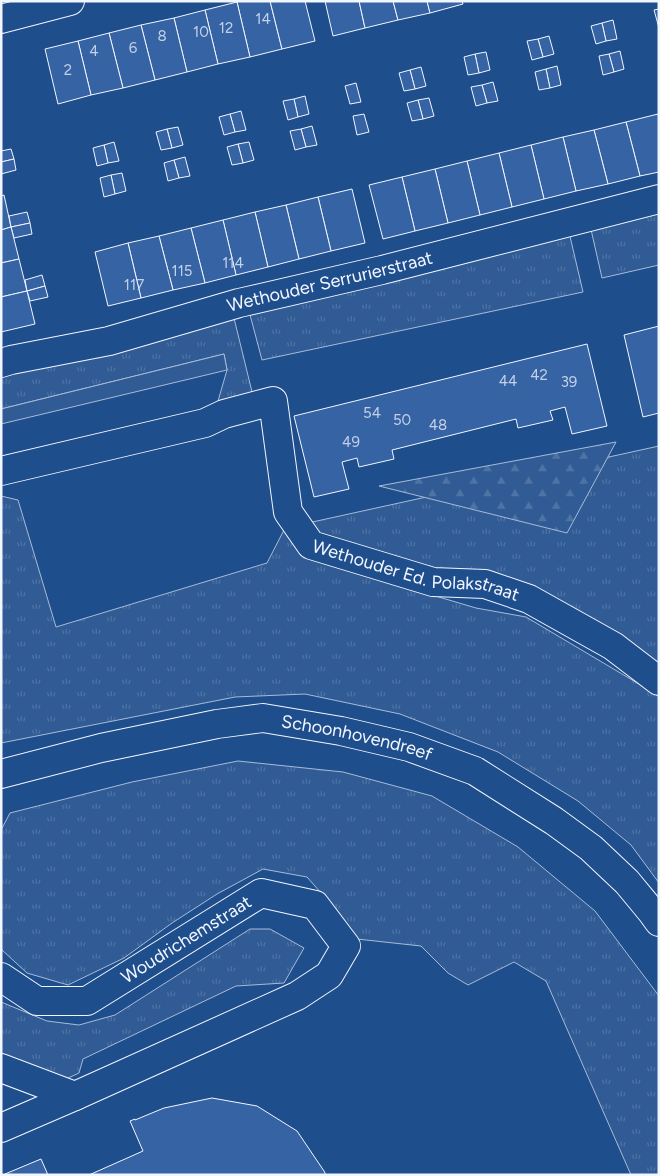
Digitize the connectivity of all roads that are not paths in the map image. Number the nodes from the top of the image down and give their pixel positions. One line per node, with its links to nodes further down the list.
1 (70, 1): 2 (street)
2 (1, 19)
3 (659, 199): 4 (street, Wethouder Serrurierstraat)
4 (1, 363)
5 (1, 471): 6 (street, Wethouder Ed. Polakstraat)
6 (659, 681)
7 (1, 774): 8 (street, Schoonhovendreef)
8 (659, 922)
9 (1, 977): 11 (street, Woudrichemstraat)
10 (1, 1068): 11 (street)
11 (75, 1096): 12 (street, Woudrichemstraat)
12 (1, 1128)

